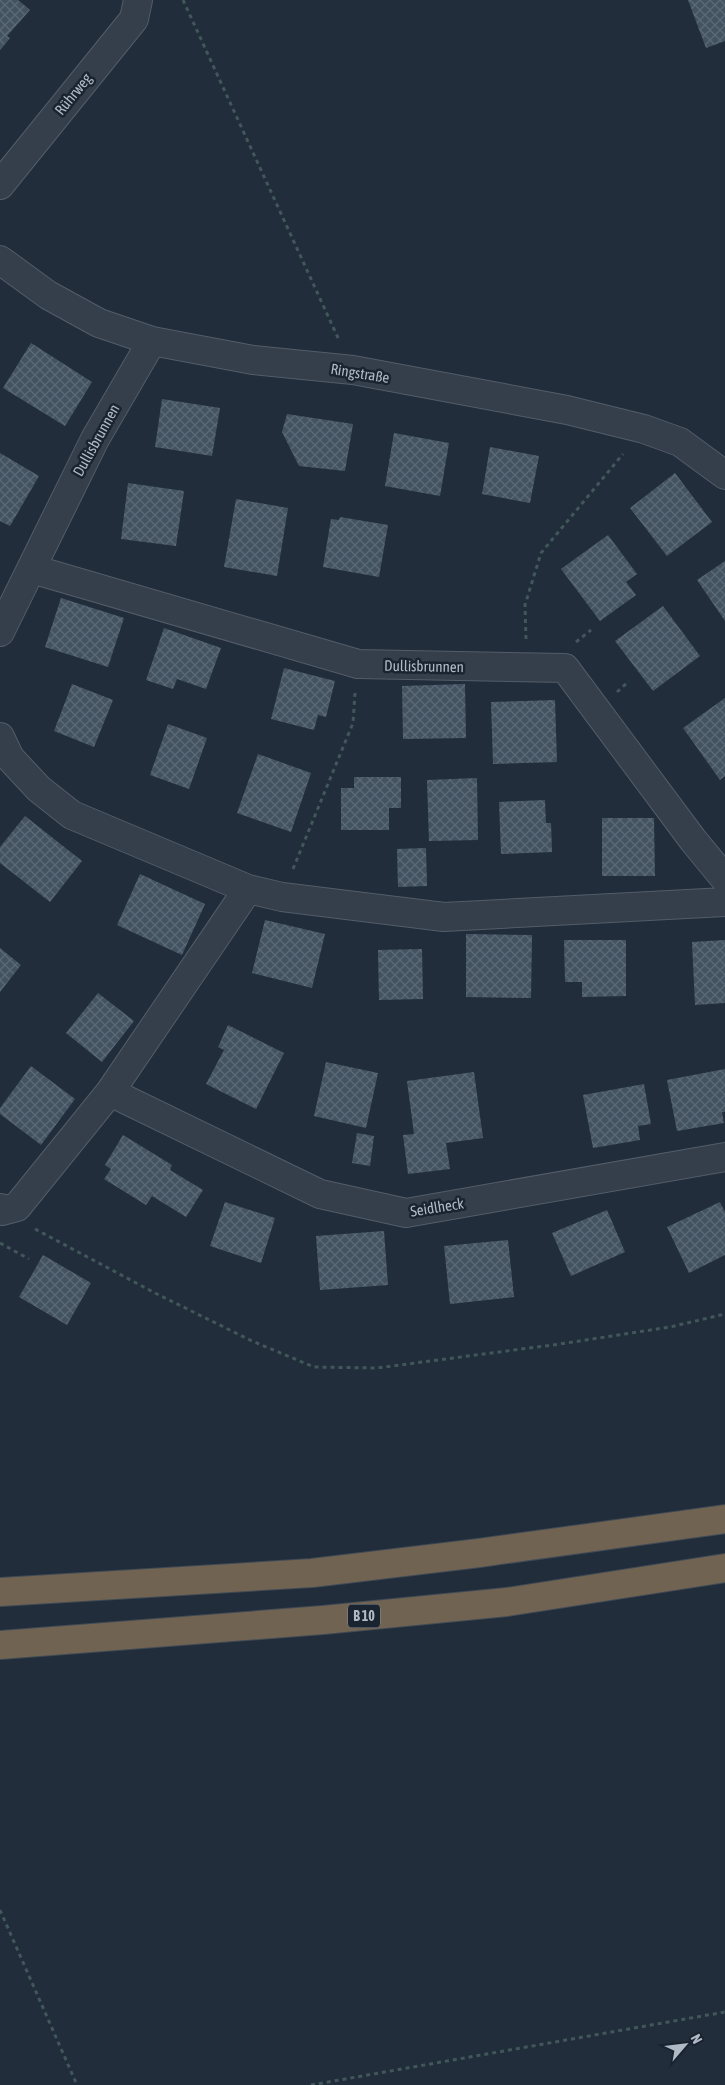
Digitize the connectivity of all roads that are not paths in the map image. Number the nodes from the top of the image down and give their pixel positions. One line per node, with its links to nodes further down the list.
1 (138, 0): 2 (street, Rührweg)
2 (0, 185)
3 (0, 260): 4 (street, Ringstraße)
4 (152, 341): 5 (street, Ringstraße); 6 (street, Dullisbrunnen)
5 (725, 476)
6 (32, 569): 7 (street, Dullisbrunnen); 9 (street, Dullisbrunnen)
7 (0, 632)
8 (0, 737): 10 (street)
9 (725, 879)
10 (248, 889): 11 (street); 12 (street)
11 (725, 902)
12 (110, 1092): 13 (street, Seidlheck); 14 (street)
13 (725, 1157)
14 (1, 1210)
15 (725, 1519): 17 (highway)
16 (725, 1568): 18 (highway, B 10)
17 (0, 1592)
18 (0, 1645)

